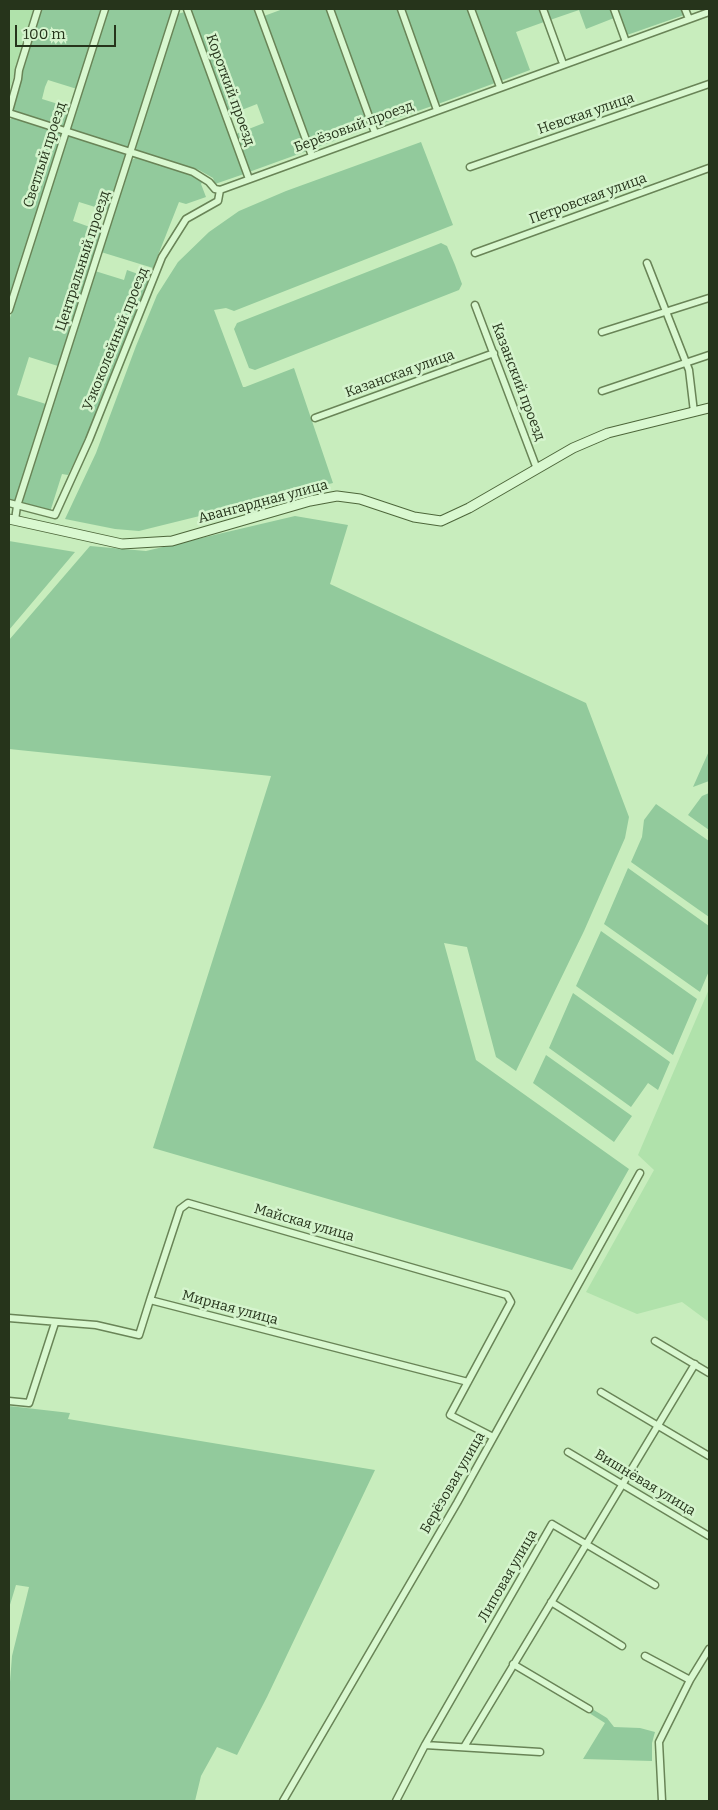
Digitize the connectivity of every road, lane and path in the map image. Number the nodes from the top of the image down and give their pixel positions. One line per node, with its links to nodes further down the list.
1 (38, 9): 19 (street)
2 (105, 9): 20 (street, Светлый проезд)
3 (176, 9): 22 (street, Центральный проезд)
4 (187, 9): 26 (street, Короткий проезд)
5 (258, 9): 23 (street)
6 (330, 9): 21 (street)
7 (401, 9): 18 (street)
8 (472, 9): 17 (street)
9 (543, 9): 15 (street)
10 (614, 9): 14 (street)
11 (685, 9): 13 (street)
12 (709, 12): 13 (street, Берёзовый проезд)
13 (689, 19): 14 (street, Берёзовый проезд)
14 (626, 42): 17 (street, Берёзовый проезд)
15 (562, 61)
16 (709, 84): 24 (street, Невская улица)
17 (500, 87): 18 (street, Берёзовый проезд)
18 (438, 110): 21 (street, Берёзовый проезд)
19 (9, 112): 20 (street)
20 (66, 131): 22 (street); 32 (street, Светлый проезд)
21 (375, 133): 23 (street, Берёзовый проезд)
22 (131, 152): 27 (street); 44 (street, Центральный проезд)
23 (312, 156): 26 (street, Берёзовый проезд)
24 (470, 167)
25 (709, 168): 28 (street, Петровская улица)
26 (249, 179): 27 (street, Берёзовый проезд)
27 (220, 190): 44 (street, Узкоколейный проезд)
28 (475, 253)
29 (647, 263): 33 (street)
30 (709, 298): 33 (street)
31 (475, 305): 35 (street, Казанский проезд)
32 (9, 310)
33 (666, 312): 34 (street); 37 (street)
34 (602, 332)
35 (494, 353): 41 (street, Казанская улица); 42 (street, Казанский проезд)
36 (709, 355): 37 (street)
37 (686, 363): 38 (street); 40 (street)
38 (602, 391)
39 (709, 408): 40 (main road, Авангардная улица)
40 (694, 412): 42 (main road, Авангардная улица)
41 (315, 418)
42 (537, 469): 45 (main road, Авангардная улица)
43 (9, 503): 44 (street)
44 (17, 506): 45 (street, Центральный проезд)
45 (12, 520)
46 (640, 1173): 57 (street, Берёзовая улица)
47 (150, 1300): 49 (street); 53 (street, Мирная улица); 53 (street, Майская улица)
48 (9, 1318): 49 (street)
49 (55, 1323): 55 (street)
50 (655, 1341): 51 (street)
51 (695, 1364): 52 (street); 56 (street)
52 (709, 1373)
53 (468, 1382): 57 (street)
54 (601, 1392): 56 (street)
55 (9, 1401)
56 (658, 1425): 59 (street); 60 (street)
57 (493, 1437): 74 (street, Берёзовая улица)
58 (568, 1452): 60 (street, Вишнёвая улица)
59 (709, 1456)
60 (622, 1484): 61 (street, Вишнёвая улица); 62 (street)
61 (709, 1536)
62 (586, 1544): 63 (street, Липовая улица); 64 (street); 71 (street, Липовая улица)
63 (655, 1585)
64 (551, 1602): 65 (street); 68 (street)
65 (622, 1646)
66 (709, 1649): 69 (street)
67 (644, 1656): 69 (street)
68 (514, 1664): 70 (street); 72 (street)
69 (690, 1680): 76 (street)
70 (589, 1708)
71 (425, 1745): 72 (street); 75 (street)
72 (464, 1748): 73 (street)
73 (540, 1752)
74 (282, 1801)
75 (396, 1801)
76 (662, 1801)

